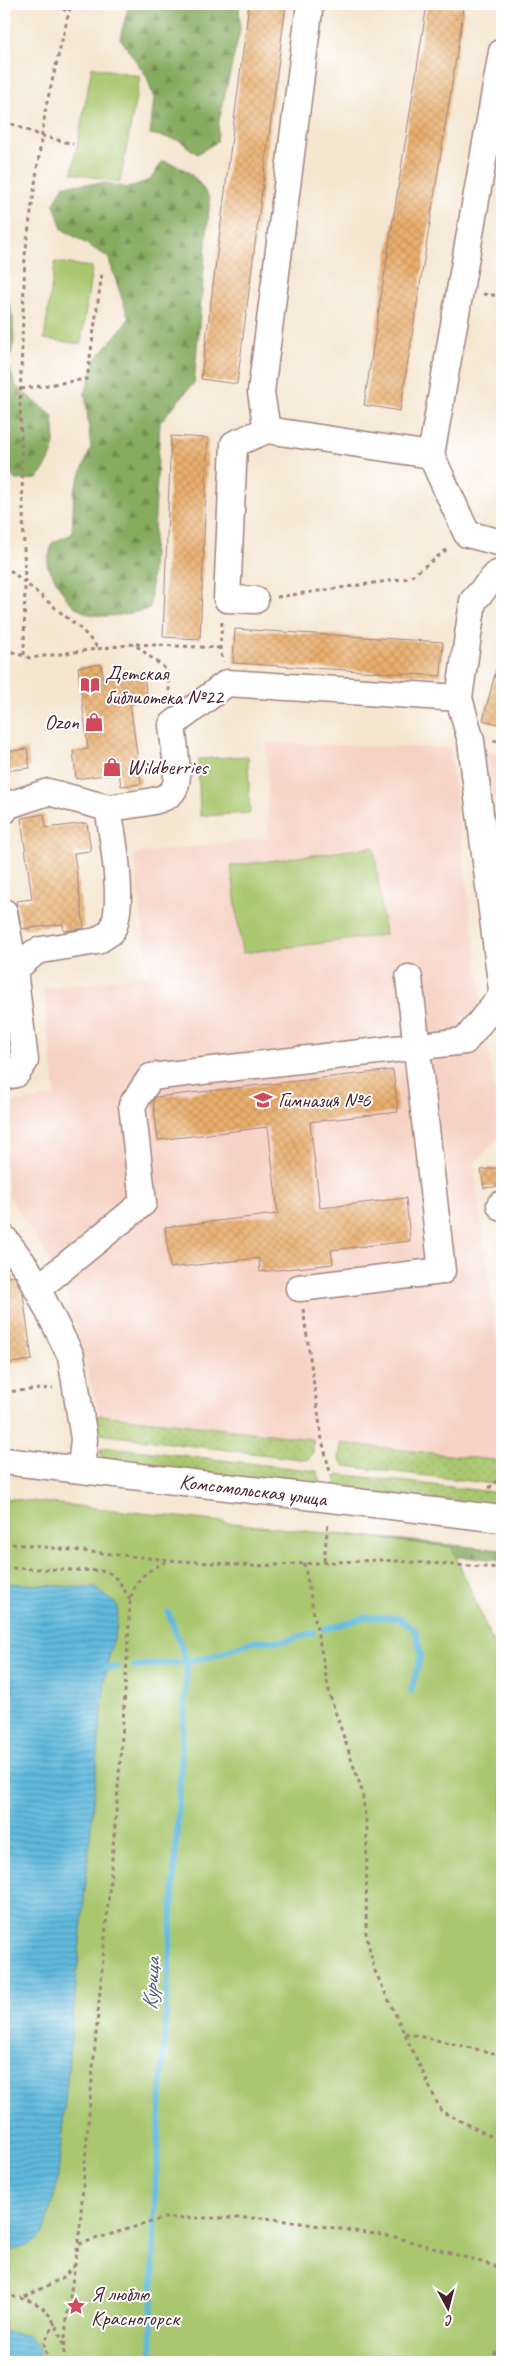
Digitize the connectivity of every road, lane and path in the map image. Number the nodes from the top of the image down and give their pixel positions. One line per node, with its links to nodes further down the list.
1 (56, 4): 4 (path)
2 (71, 4): 4 (path)
3 (310, 4): 13 (street)
4 (68, 12): 7 (path)
5 (502, 52): 14 (street)
6 (4, 121): 7 (path)
7 (42, 136): 8 (path); 12 (path)
8 (73, 144)
9 (102, 273): 12 (path)
10 (482, 294): 11 (path)
11 (502, 296)
12 (21, 389): 19 (path)
13 (267, 430): 14 (street); 20 (street)
14 (431, 455): 15 (street)
15 (467, 534): 16 (street); 21 (path)
16 (502, 543)
17 (4, 565): 19 (path)
18 (502, 572): 28 (street)
19 (25, 584): 25 (path); 26 (path)
20 (227, 599): 21 (street); 23 (path)
21 (255, 600)
22 (134, 644): 23 (path); 25 (path); 29 (path)
23 (220, 648): 27 (path)
24 (4, 649): 26 (path)
25 (99, 649): 26 (path)
26 (24, 655)
27 (228, 682): 28 (street); 29 (street)
28 (459, 698): 35 (street)
29 (172, 725): 30 (street)
30 (108, 808): 31 (street); 33 (street)
31 (4, 810)
32 (4, 912): 33 (street)
33 (14, 970): 37 (street)
34 (409, 978): 36 (street)
35 (502, 993): 36 (street)
36 (416, 1046): 39 (street); 40 (street)
37 (4, 1077)
38 (4, 1238): 40 (street)
39 (299, 1288): 46 (path)
40 (37, 1289): 41 (street)
41 (76, 1386): 42 (path); 44 (street)
42 (4, 1392)
43 (4, 1461): 44 (street, Комсомольская улица)
44 (80, 1470): 49 (street, Комсомольская улица)
45 (502, 1477): 47 (path)
46 (332, 1481)
47 (489, 1488)
48 (328, 1519): 52 (path)
49 (502, 1519)
50 (4, 1543): 51 (path)
51 (169, 1560): 53 (path); 56 (path)
52 (324, 1561): 53 (path); 55 (path)
53 (304, 1563): 57 (path)
54 (4, 1568): 56 (path)
55 (502, 1568)
56 (130, 1600): 60 (path)
57 (404, 2033): 58 (path); 59 (path)
58 (502, 2055)
59 (502, 2142)
60 (79, 2244): 61 (path); 62 (path)
61 (76, 2262): 64 (path); 67 (path)
62 (502, 2268)
63 (4, 2296): 64 (path)
64 (24, 2297): 65 (path)
65 (55, 2323): 67 (path); 68 (path)
66 (502, 2341): 70 (path)
67 (64, 2350): 69 (path)
68 (48, 2362)
69 (64, 2362)
70 (490, 2362)

